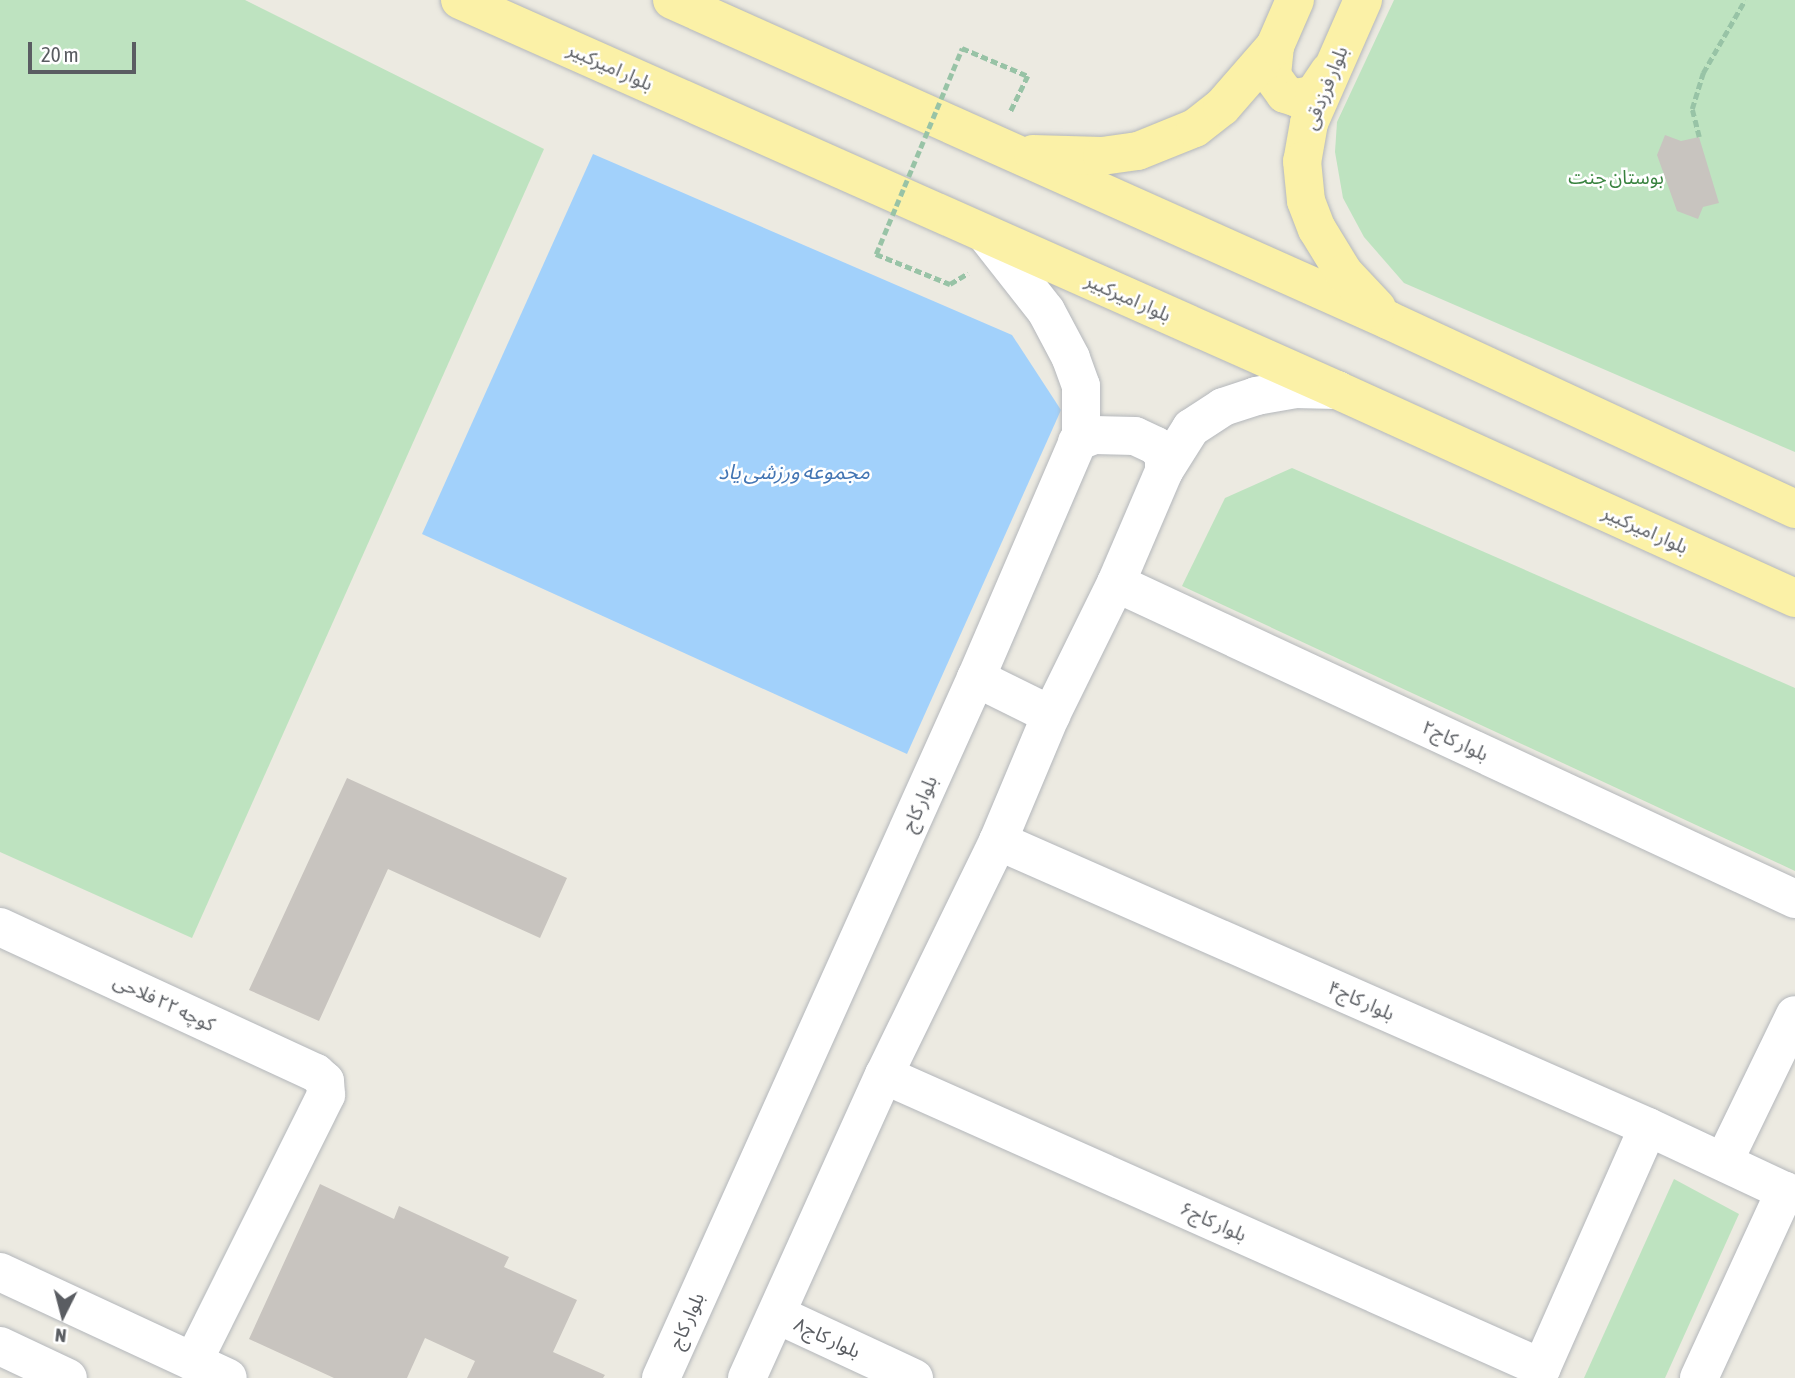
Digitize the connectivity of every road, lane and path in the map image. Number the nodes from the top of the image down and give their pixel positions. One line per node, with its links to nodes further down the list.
1 (460, 0): 11 (main road, بلوار امیرکبیر)
2 (672, 0): 10 (main road)
3 (1295, 0): 6 (main road)
4 (1363, 0): 7 (main road, بلوار فرزدقی)
5 (1745, 0): 9 (path)
6 (1275, 46): 7 (main road); 10 (main road)
7 (1331, 68): 13 (main road, بلوار فرزدقی)
8 (1028, 76): 12 (path, bridge)
9 (1699, 137)
10 (1010, 152): 13 (main road)
11 (987, 236): 14 (main road, بلوار امیرکبیر); 15 (street, بلوار کاج)
12 (950, 284)
13 (1388, 320): 17 (main road)
14 (1337, 390): 16 (street); 19 (main road, بلوار امیرکبیر)
15 (1077, 442): 16 (street); 20 (street, بلوار کاج)
16 (1164, 471): 18 (street)
17 (1795, 509)
18 (1116, 583): 21 (street); 23 (street, بلوار کاج۲)
19 (1795, 598)
20 (976, 678): 21 (street); 37 (street, بلوار کاج)
21 (1051, 715): 22 (street)
22 (998, 841): 26 (street); 27 (street, بلوار کاج۴)
23 (1795, 899)
24 (0, 928): 33 (street, کوچه ۲۲ فلاحی)
25 (1795, 1015): 28 (street)
26 (884, 1075): 31 (street); 34 (street, بلوار کاج۶)
27 (1648, 1127): 28 (street, بلوار کاج۴); 34 (street)
28 (1724, 1161): 29 (street, بلوار کاج۴)
29 (1790, 1194): 40 (street)
30 (0, 1272): 33 (street)
31 (778, 1315): 38 (street); 39 (street, بلوار کاج۸)
32 (0, 1346): 35 (street)
33 (193, 1362): 36 (street)
34 (1540, 1373)
35 (68, 1378)
36 (228, 1378)
37 (661, 1378)
38 (747, 1378)
39 (914, 1378)
40 (1699, 1378)

